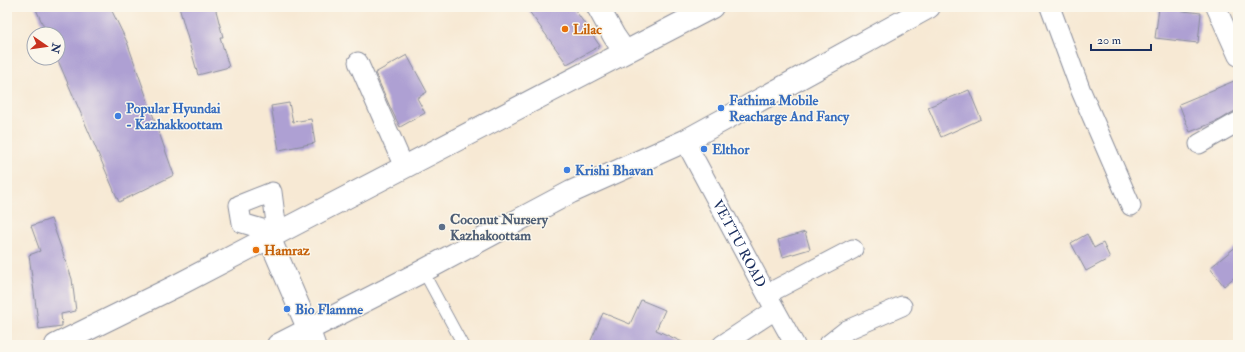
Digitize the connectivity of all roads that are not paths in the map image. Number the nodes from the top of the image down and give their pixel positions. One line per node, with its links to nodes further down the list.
1 (598, 7): 6 (street)
2 (712, 7): 6 (street)
3 (929, 7): 10 (street)
4 (1050, 7): 13 (street)
5 (1216, 7): 7 (street)
6 (626, 52): 12 (street)
7 (1238, 56)
8 (358, 62): 12 (street)
9 (1238, 122): 11 (street)
10 (685, 141): 16 (street); 17 (street, VETTU ROAD)
11 (1199, 144)
12 (404, 168): 14 (street)
13 (1131, 206)
14 (268, 234): 19 (street); 20 (street)
15 (853, 249): 17 (street)
16 (423, 271): 19 (street); 22 (lane)
17 (771, 302): 23 (street); 24 (street, VETTU ROAD)
18 (902, 306): 25 (street)
19 (311, 337): 21 (street)
20 (56, 345)
21 (278, 345)
22 (463, 345)
23 (722, 345)
24 (796, 345)
25 (828, 345)

